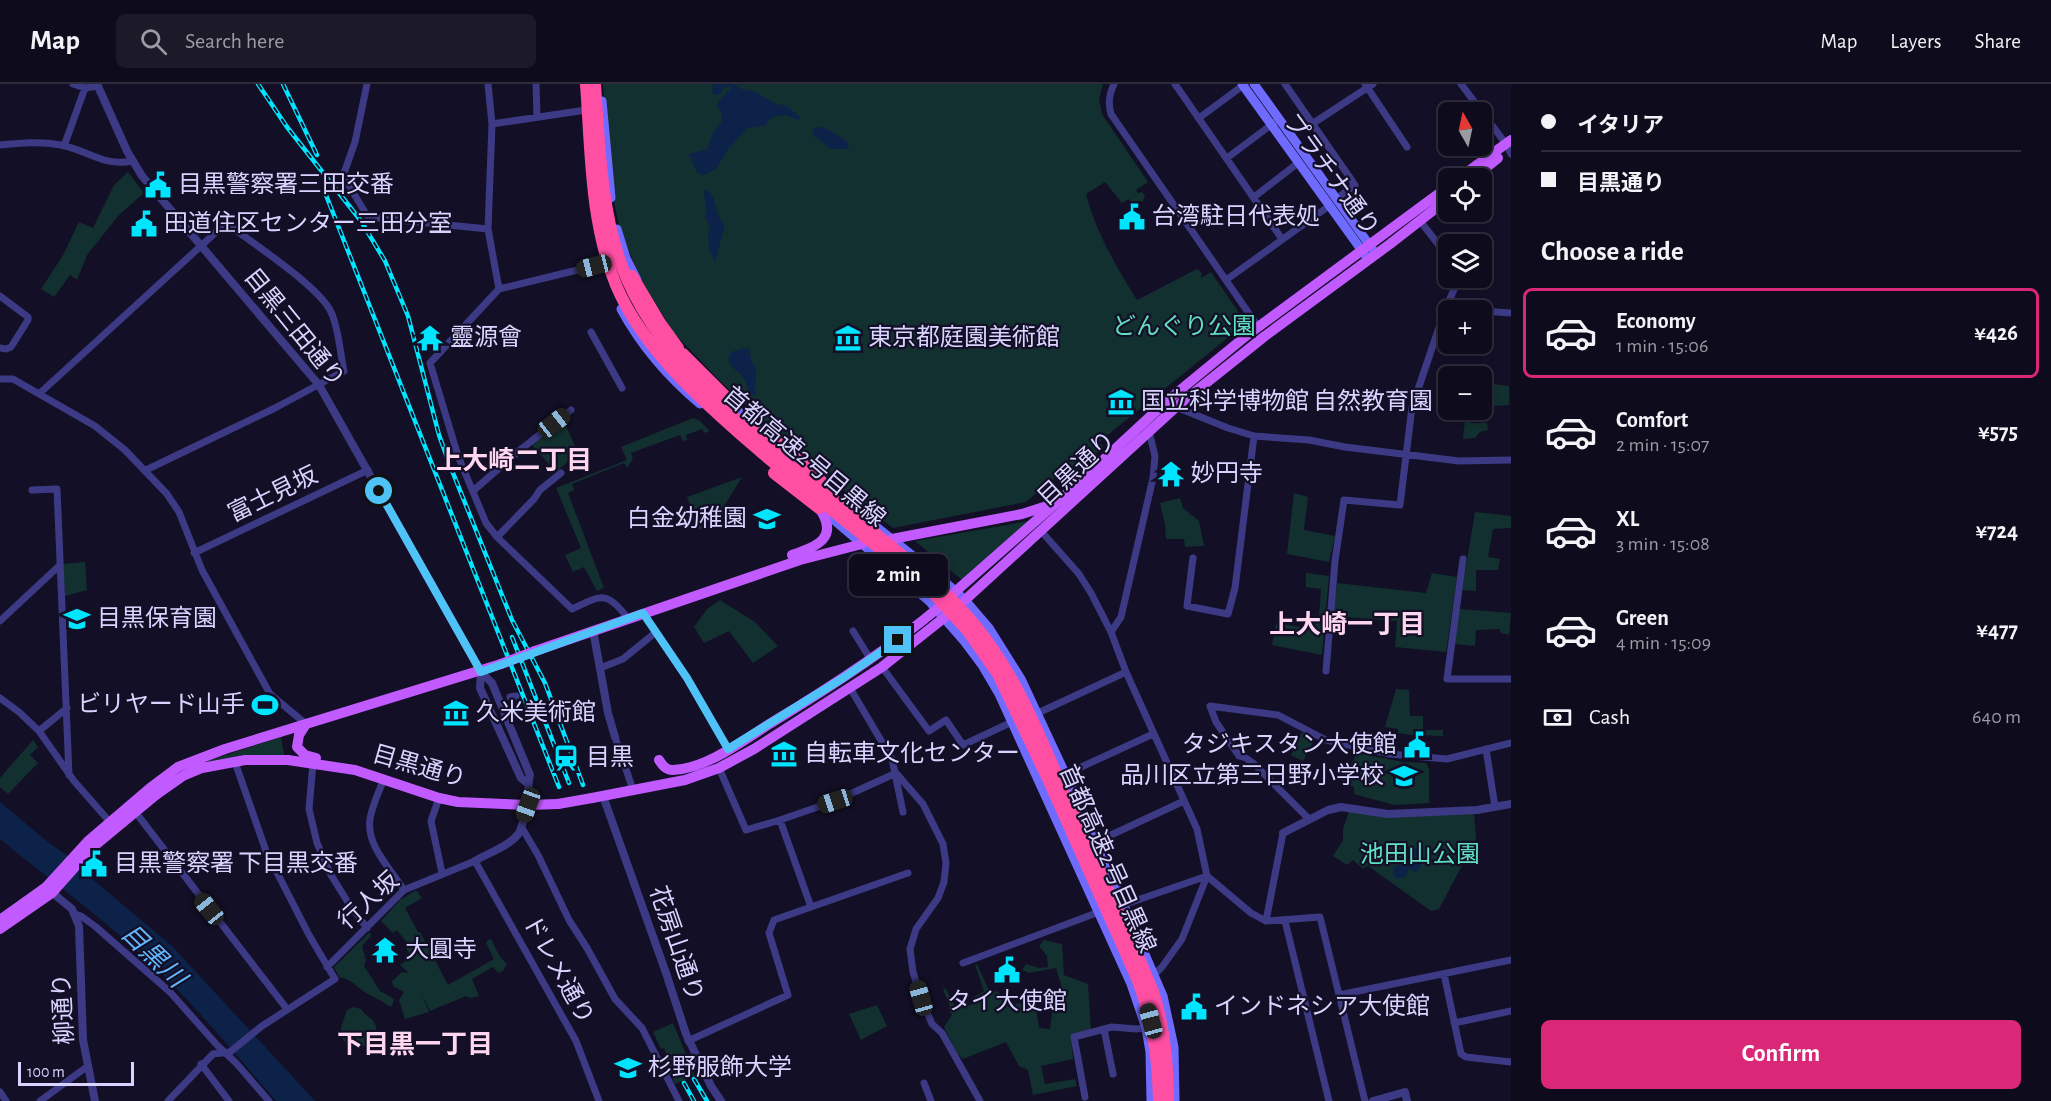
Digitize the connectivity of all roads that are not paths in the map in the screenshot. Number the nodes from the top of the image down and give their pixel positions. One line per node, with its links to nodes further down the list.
1 (74, 84): 16 (street)
2 (367, 84): 37 (street)
3 (488, 84): 21 (street)
4 (536, 84): 18 (street)
5 (585, 84): 17 (main road); 41 (highway, 首都高速2号目黒線, bridge)
6 (595, 84): 41 (highway, 首都高速2号目黒線, bridge)
7 (600, 84): 66 (main road)
8 (1114, 84): 44 (street)
9 (1175, 84): 19 (street)
10 (1254, 84): 20 (main road, プラチナ通り)
11 (1285, 84): 22 (street)
12 (1461, 84): 26 (street)
13 (97, 85): 16 (street); 28 (street, 目黒三田通り)
14 (1244, 85): 19 (street); 20 (main road, プラチナ通り)
15 (1368, 85): 22 (street); 25 (street)
16 (85, 88): 24 (street)
17 (586, 110): 18 (street); 70 (main road)
18 (537, 117): 21 (street)
19 (1199, 118): 27 (street)
20 (1275, 122): 27 (street); 29 (main road, プラチナ通り); 34 (main road, プラチナ通り)
21 (492, 124): 37 (street)
22 (1312, 124): 34 (street)
23 (0, 145): 24 (street)
24 (64, 146): 28 (street)
25 (1407, 147)
26 (1509, 147): 30 (main road); 31 (main road)
27 (1227, 158): 33 (street)
28 (132, 161): 40 (street, 目黒三田通り)
29 (1298, 163): 33 (street); 34 (main road, プラチナ通り)
30 (1475, 168)
31 (1485, 168)
32 (1438, 195): 42 (main road, 目黒通り)
33 (1254, 196): 38 (street)
34 (1332, 202): 38 (street); 42 (main road, プラチナ通り)
35 (1438, 207): 36 (main road, 目黒通り)
36 (1420, 221): 39 (street); 42 (main road, 目黒通り)
37 (488, 229): 45 (street)
38 (1282, 239): 44 (street)
39 (1438, 244)
40 (201, 246): 54 (street, 目黒三田通り); 54 (street); 56 (street)
41 (610, 250): 66 (highway, bridge); 70 (highway, bridge); 181 (highway, 首都高速2号目黒線, bridge); 182 (highway, 首都高速2号目黒線, bridge)
42 (1368, 252): 49 (main road, 目黒通り)
43 (594, 266): 45 (street)
44 (1226, 280): 49 (street)
45 (499, 289): 69 (street)
46 (0, 296): 52 (street)
47 (1492, 312): 48 (street)
48 (1511, 313)
49 (1261, 331): 57 (main road, 目黒通り); 67 (main road, 目黒通り)
50 (1438, 331): 61 (street)
51 (591, 333): 55 (street)
52 (0, 348)
53 (0, 379): 56 (street)
54 (319, 385): 63 (street); 64 (street, 目黒三田通り)
55 (622, 388)
56 (40, 393): 63 (street)
57 (1176, 407): 59 (main road, 目黒通り); 60 (street)
58 (571, 410): 69 (street)
59 (1149, 431): 71 (main road, 目黒通り); 89 (street)
60 (1254, 436): 61 (street); 76 (street)
61 (1406, 453): 62 (street); 93 (street)
62 (1511, 460)
63 (146, 470): 75 (street)
64 (368, 470): 75 (street, 富士見坂); 94 (street, 目黒三田通り)
65 (561, 472): 72 (street)
66 (825, 485): 73 (main road)
67 (1072, 489): 73 (main road, 目黒通り); 80 (main road, 目黒通り)
68 (32, 490): 78 (street)
69 (473, 491): 72 (street)
70 (819, 508): 74 (main road); 79 (main road)
71 (1041, 531): 81 (main road, 目黒通り); 89 (street)
72 (497, 537): 84 (street)
73 (892, 538): 80 (main road)
74 (862, 544): 79 (main road, 目黒通り); 83 (main road)
75 (194, 554): 102 (street)
76 (1193, 558)
77 (1464, 560): 96 (street)
78 (60, 565): 85 (street); 99 (street)
79 (748, 577): 82 (main road, 目黒通り)
80 (956, 591): 81 (main road)
81 (965, 600): 100 (main road)
82 (643, 613): 84 (main road, 目黒通り); 88 (street)
83 (941, 613): 90 (main road); 91 (main road, 目黒通り); 101 (main road)
84 (628, 619): 86 (main road, 目黒通り)
85 (0, 621)
86 (593, 630): 92 (street); 94 (main road, 目黒通り, bridge)
87 (853, 631): 90 (street)
88 (656, 632): 92 (street); 107 (street)
89 (1111, 632): 95 (street)
90 (871, 660): 107 (main road)
91 (882, 667): 97 (main road, 目黒通り); 101 (street)
92 (600, 668): 105 (street)
93 (1326, 671)
94 (481, 672): 102 (main road, 目黒通り); 123 (street, 目黒三田通り)
95 (1126, 672): 100 (street); 104 (street)
96 (1511, 679)
97 (850, 688): 113 (main road, 目黒通り); 114 (street)
98 (0, 698): 103 (street)
99 (67, 708): 103 (street); 116 (street)
100 (1038, 713): 115 (main road)
101 (1012, 722): 142 (main road)
102 (306, 724): 112 (main road); 125 (main road, 目黒通り)
103 (39, 731): 116 (street)
104 (1153, 734): 115 (street); 121 (street)
105 (615, 737): 118 (street)
106 (1511, 743): 108 (street)
107 (728, 749): 109 (main road)
108 (1486, 749): 124 (street); 127 (street)
109 (659, 760)
110 (235, 762): 111 (main road, 目黒通り); 125 (main road, 目黒通り); 151 (street)
111 (313, 763): 112 (main road, 目黒通り); 147 (street)
112 (330, 765): 117 (main road, 目黒通り)
113 (719, 768): 118 (main road, 目黒通り); 128 (street)
114 (896, 773): 126 (street); 128 (street); 179 (street)
115 (1066, 774): 132 (main road)
116 (69, 775): 129 (street)
117 (384, 779): 120 (main road, 目黒通り); 139 (street)
118 (633, 790): 119 (main road, 目黒通り)
119 (598, 797): 123 (main road, 目黒通り, bridge); 160 (street, 花房山通り)
120 (439, 798): 123 (main road, 目黒通り); 135 (street)
121 (1184, 801): 132 (street); 137 (street)
122 (1511, 804): 124 (street)
123 (528, 805): 130 (street)
124 (1495, 807): 127 (street)
125 (132, 808): 129 (main road, 目黒通り); 133 (main road, 目黒通り); 155 (street)
126 (903, 812)
127 (1309, 819): 131 (street)
128 (780, 820): 141 (street)
129 (109, 821): 133 (main road, 目黒通り)
130 (522, 828): 134 (street); 176 (street)
131 (1283, 833): 145 (street)
132 (1096, 842): 140 (main road)
133 (76, 860): 138 (main road, 目黒通り)
134 (475, 861): 135 (street, 行人坂); 175 (street, ドレメ通り)
135 (442, 873): 139 (street, 行人坂)
136 (908, 873): 141 (street)
137 (1207, 876): 140 (street); 145 (street); 153 (street)
138 (52, 887): 143 (street); 144 (main road, 目黒通り); 148 (main road, 目黒通り)
139 (404, 890): 147 (street, 行人坂)
140 (1123, 905): 153 (main road)
141 (811, 907): 160 (street)
142 (1099, 912): 150 (street); 158 (main road)
143 (75, 914): 161 (street); 164 (street, 柳通り)
144 (0, 920)
145 (1266, 921): 146 (street)
146 (1285, 921): 154 (street); 184 (street)
147 (367, 928): 151 (street, 行人坂)
148 (0, 929)
149 (1511, 960): 152 (street)
150 (963, 963)
151 (327, 967): 155 (street)
152 (1444, 974): 154 (street); 157 (street)
153 (1154, 975): 183 (main road)
154 (1339, 995): 185 (street)
155 (287, 1009): 161 (street)
156 (1511, 1011): 157 (street)
157 (1454, 1023): 162 (street)
158 (1146, 1028): 159 (street); 180 (main road)
159 (1104, 1029): 165 (street); 168 (street)
160 (688, 1041): 177 (street, 花房山通り)
161 (227, 1051): 163 (street); 174 (street)
162 (1511, 1062)
163 (201, 1064): 172 (street); 173 (street)
164 (88, 1066): 170 (street); 171 (street, 柳通り)
165 (1113, 1074)
166 (924, 1083): 178 (street)
167 (0, 1092): 169 (street)
168 (1085, 1097)
169 (6, 1101)
170 (40, 1101)
171 (95, 1101)
172 (168, 1101)
173 (229, 1101)
174 (268, 1101)
175 (599, 1101)
176 (679, 1101)
177 (721, 1101)
178 (931, 1101)
179 (980, 1101)
180 (1151, 1101)
181 (1159, 1101)
182 (1168, 1101)
183 (1175, 1101)
184 (1329, 1101)
185 (1365, 1101)
186 (1372, 1101): 187 (street)
187 (1407, 1101)

